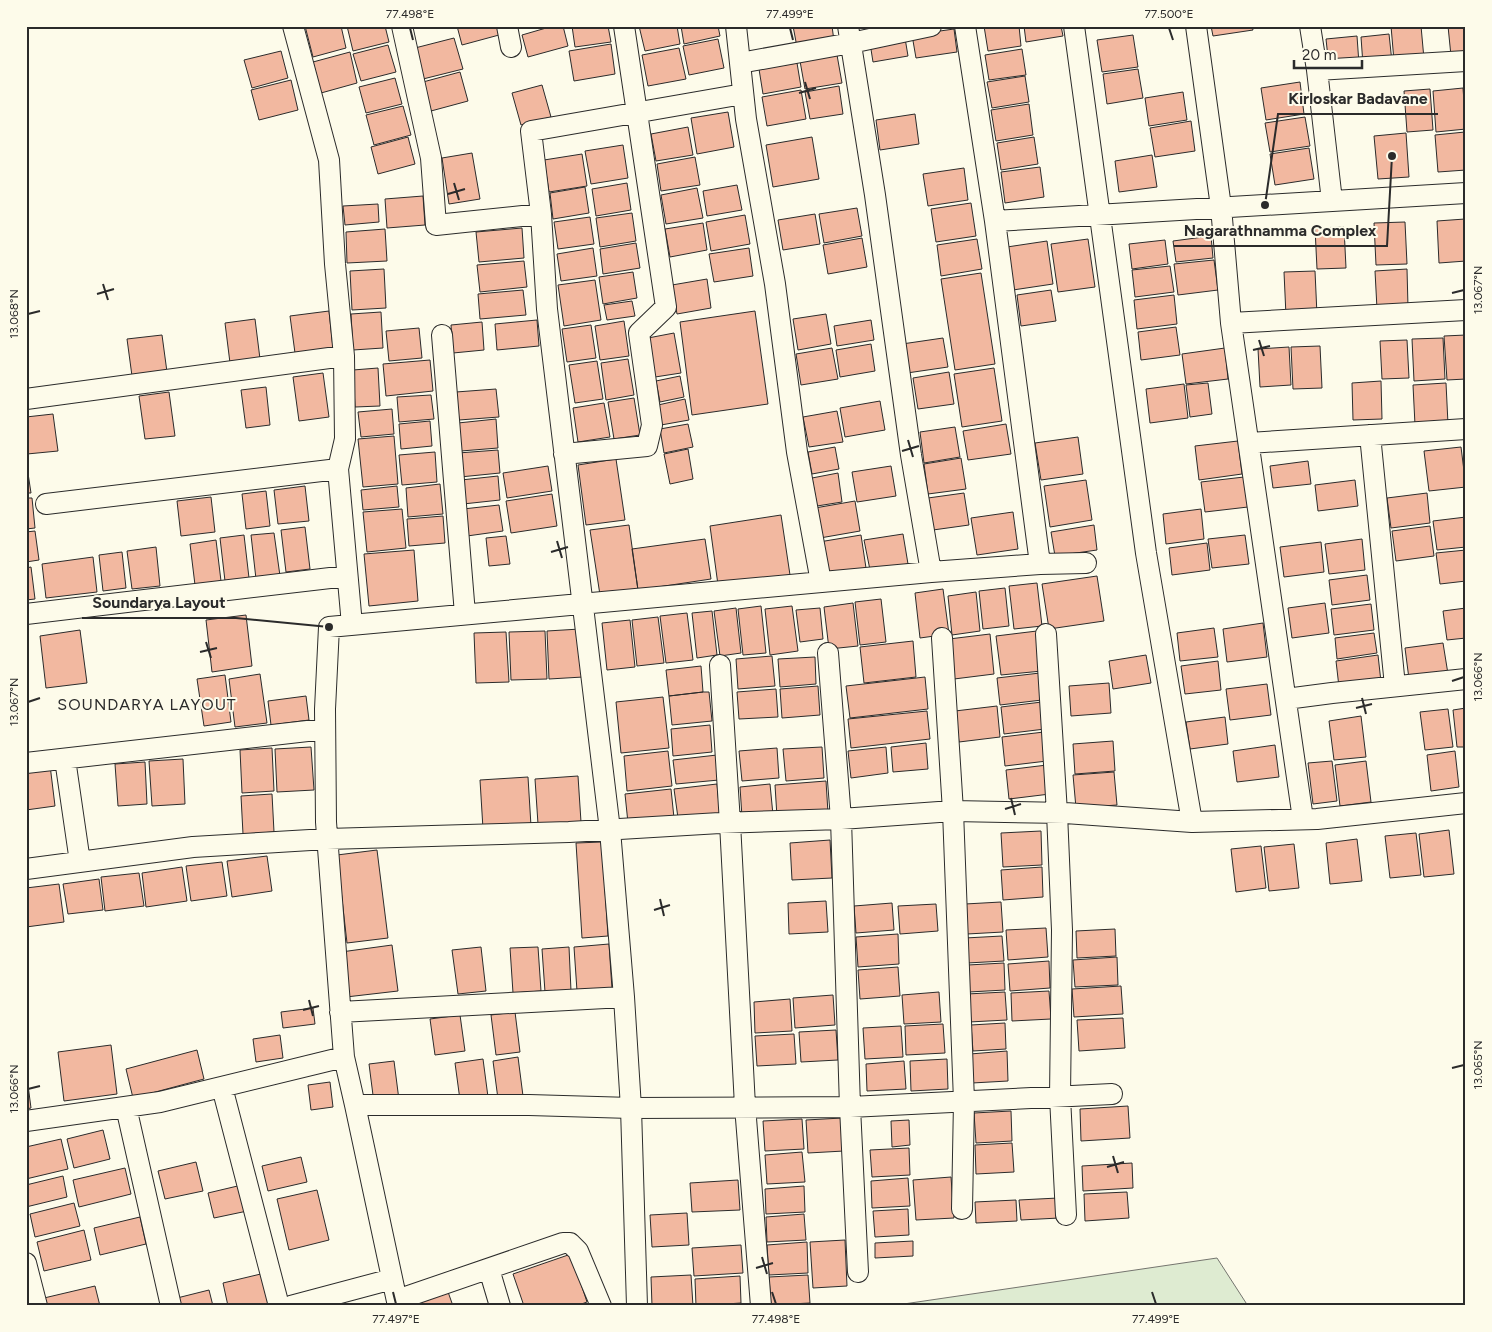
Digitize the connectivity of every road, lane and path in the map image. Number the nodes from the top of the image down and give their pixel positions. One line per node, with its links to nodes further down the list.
1 (293, 26): 27 (street)
2 (402, 26): 21 (street)
3 (507, 26): 12 (street)
4 (624, 26): 17 (street)
5 (736, 26): 14 (street)
6 (931, 26): 11 (street)
7 (965, 26): 23 (street)
8 (1074, 26): 22 (street)
9 (1196, 26): 20 (street)
10 (1310, 26): 15 (street)
11 (849, 35): 14 (street); 37 (street)
12 (511, 47)
13 (1466, 61): 15 (street)
14 (740, 63): 16 (street)
15 (1317, 70): 19 (street)
16 (743, 94): 17 (street); 39 (street)
17 (638, 112): 21 (street); 32 (street)
18 (1466, 193): 19 (street)
19 (1332, 201): 20 (street)
20 (1221, 207): 22 (street); 25 (street)
21 (541, 214): 32 (street)
22 (1100, 214): 23 (street); 59 (street)
23 (995, 221): 36 (street)
24 (1466, 310): 25 (street)
25 (1231, 323): 31 (street)
26 (442, 335): 42 (street)
27 (344, 356): 28 (street); 33 (street)
28 (26, 399)
29 (1466, 429): 30 (street)
30 (1370, 435): 31 (street); 49 (street)
31 (1248, 443): 50 (street)
32 (564, 454): 40 (street)
33 (338, 469): 34 (street); 38 (street)
34 (46, 504)
35 (1086, 563): 36 (street)
36 (1040, 564): 37 (street)
37 (931, 572): 39 (street)
38 (347, 576): 41 (street); 43 (street)
39 (820, 582): 40 (street)
40 (582, 604): 42 (street); 61 (street)
41 (26, 614)
42 (465, 614): 43 (street)
43 (352, 625): 51 (street)
44 (1046, 634): 56 (street)
45 (942, 638): 55 (street)
46 (828, 653): 57 (street)
47 (720, 665): 60 (street)
48 (1466, 679): 49 (street)
49 (1396, 686): 50 (street)
50 (1286, 699): 58 (street)
51 (325, 729): 52 (street); 62 (street)
52 (65, 759): 53 (street); 63 (street)
53 (26, 763)
54 (1466, 803): 58 (street)
55 (953, 811): 56 (street); 57 (street); 71 (street)
56 (1057, 813): 59 (street); 70 (street)
57 (841, 819): 60 (street); 75 (street)
58 (1303, 819): 59 (street)
59 (1192, 822)
60 (730, 823): 61 (street); 73 (street)
61 (610, 830): 62 (street); 65 (street)
62 (328, 839): 63 (street); 66 (street)
63 (80, 862): 64 (street)
64 (26, 869)
65 (624, 997): 66 (street); 76 (street)
66 (340, 1012): 67 (street)
67 (344, 1057): 68 (street); 72 (street)
68 (222, 1087): 74 (street); 87 (street)
69 (1112, 1094): 70 (street)
70 (1060, 1096): 71 (street); 79 (street)
71 (964, 1101): 75 (street); 78 (street)
72 (356, 1105): 76 (street); 83 (street)
73 (745, 1106): 75 (street); 76 (street); 92 (street)
74 (126, 1107): 77 (street); 86 (street)
75 (850, 1107): 82 (street)
76 (631, 1108): 91 (street)
77 (26, 1122)
78 (962, 1209)
79 (1066, 1215)
80 (26, 1263): 85 (street)
81 (488, 1269): 84 (street); 89 (street); 90 (street)
82 (858, 1272)
83 (392, 1279): 84 (street); 88 (street)
84 (397, 1303)
85 (37, 1306)
86 (171, 1306)
87 (279, 1306)
88 (291, 1306)
89 (500, 1306)
90 (601, 1306)
91 (637, 1306)
92 (761, 1306)

